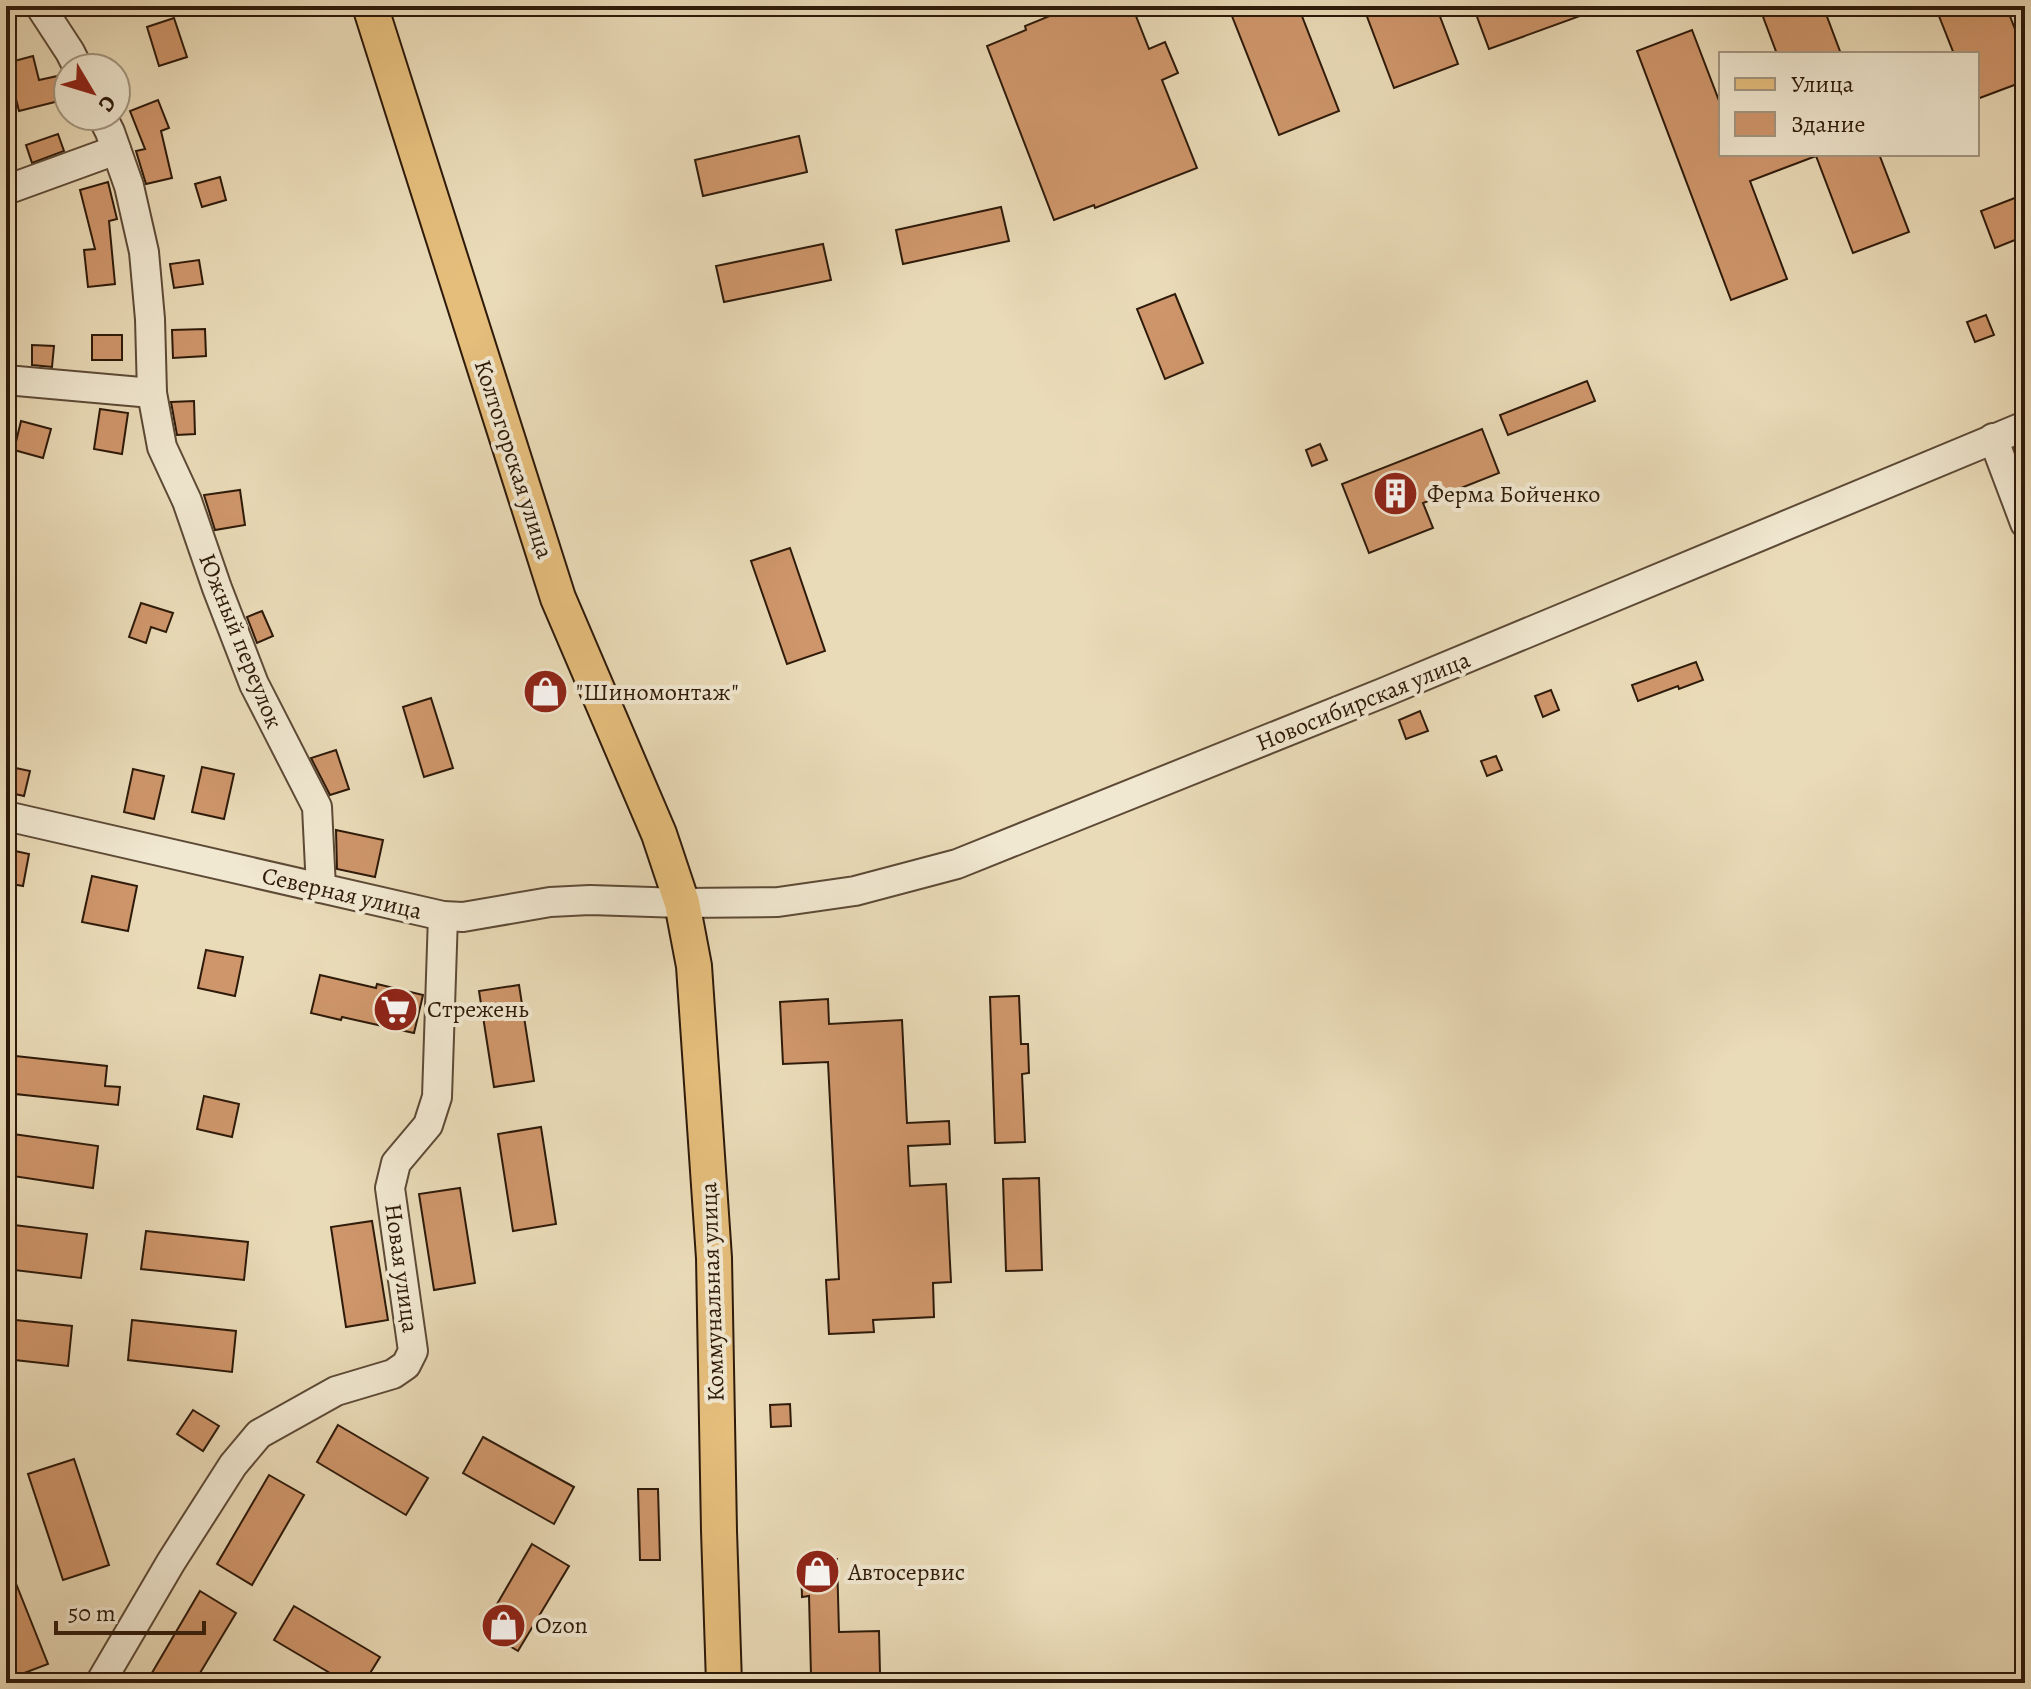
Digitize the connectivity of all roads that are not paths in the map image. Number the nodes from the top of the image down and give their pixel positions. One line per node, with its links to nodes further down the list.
1 (40, 6): 3 (street)
2 (370, 6): 14 (main road, Колтогорская улица)
3 (70, 52)
4 (109, 132): 5 (street, Южный переулок)
5 (116, 150): 6 (street); 8 (street, Южный переулок)
6 (6, 190)
7 (6, 380): 8 (street)
8 (152, 393): 13 (street, Южный переулок)
9 (2025, 426): 10 (street, Новосибирская улица)
10 (1993, 438): 11 (street); 14 (street, Новосибирская улица)
11 (2025, 523)
12 (6, 816): 13 (street, Северная улица)
13 (321, 888): 15 (street, Северная улица)
14 (682, 903): 15 (street, Северная улица); 17 (main road, Коммунальная улица)
15 (443, 916): 16 (street, Новая улица)
16 (100, 1683)
17 (724, 1683)

